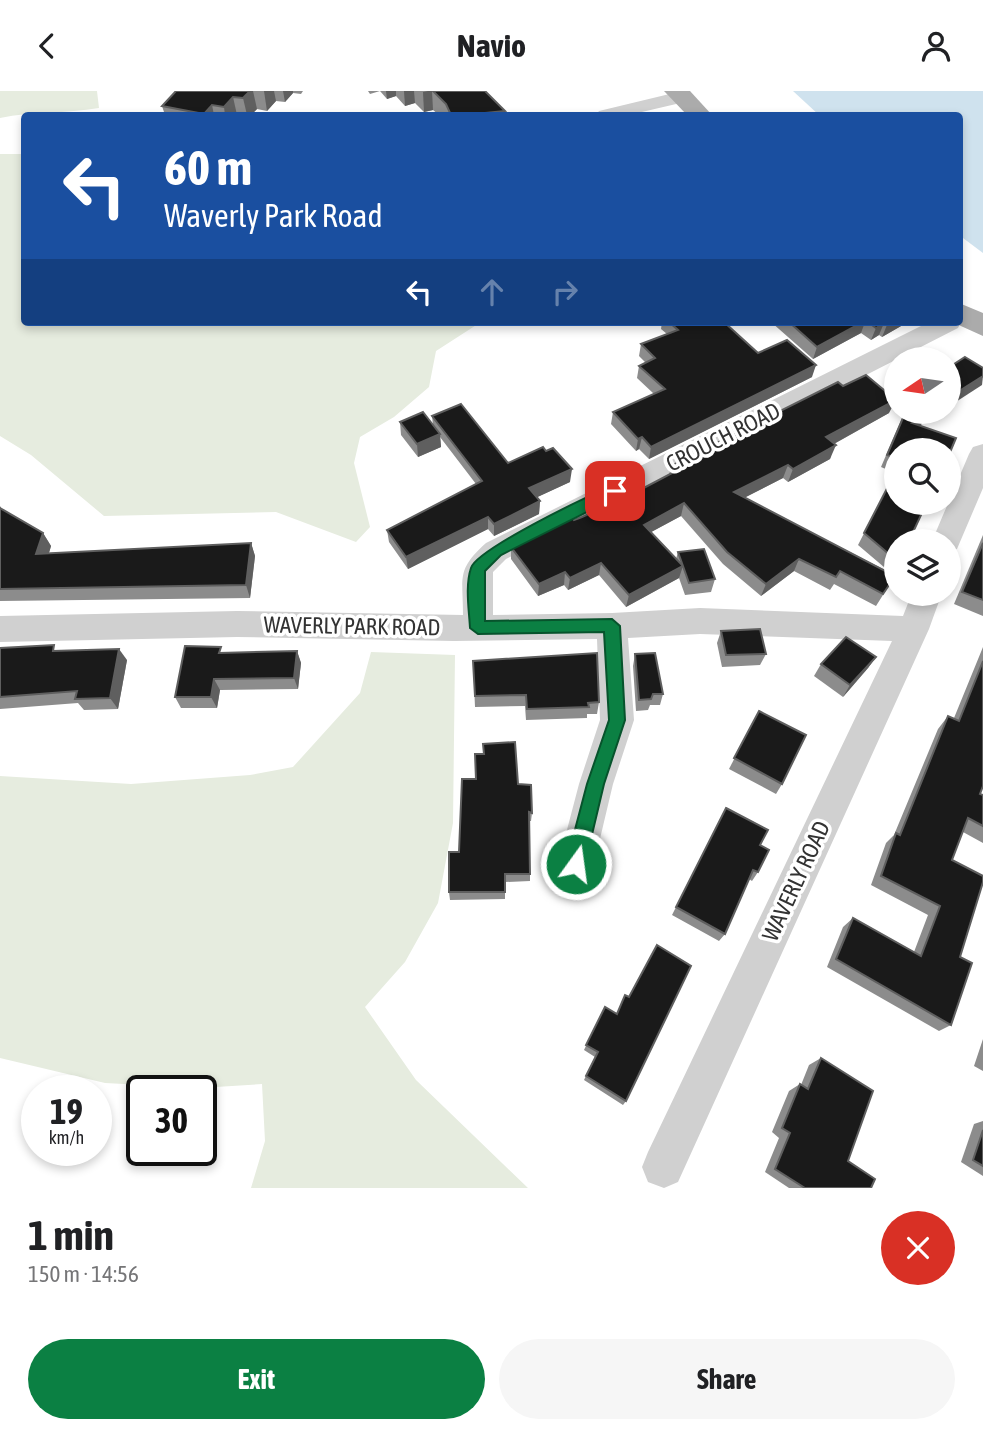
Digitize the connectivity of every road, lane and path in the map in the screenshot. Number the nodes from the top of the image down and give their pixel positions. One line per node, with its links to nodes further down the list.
1 (679, 94): 2 (street); 3 (main road)
2 (616, 112)
3 (697, 112)
4 (949, 326): 9 (street, CROUCH ROAD)
5 (983, 454): 6 (street)
6 (952, 529)
7 (922, 606): 11 (street, WAVERLY ROAD)
8 (612, 626): 9 (street, WAVERLY PARK ROAD); 11 (street, WAVERLY PARK ROAD); 12 (street)
9 (478, 628): 10 (street, WAVERLY PARK ROAD)
10 (0, 629)
11 (913, 629): 13 (street, WAVERLY ROAD)
12 (576, 864)
13 (663, 1167)

